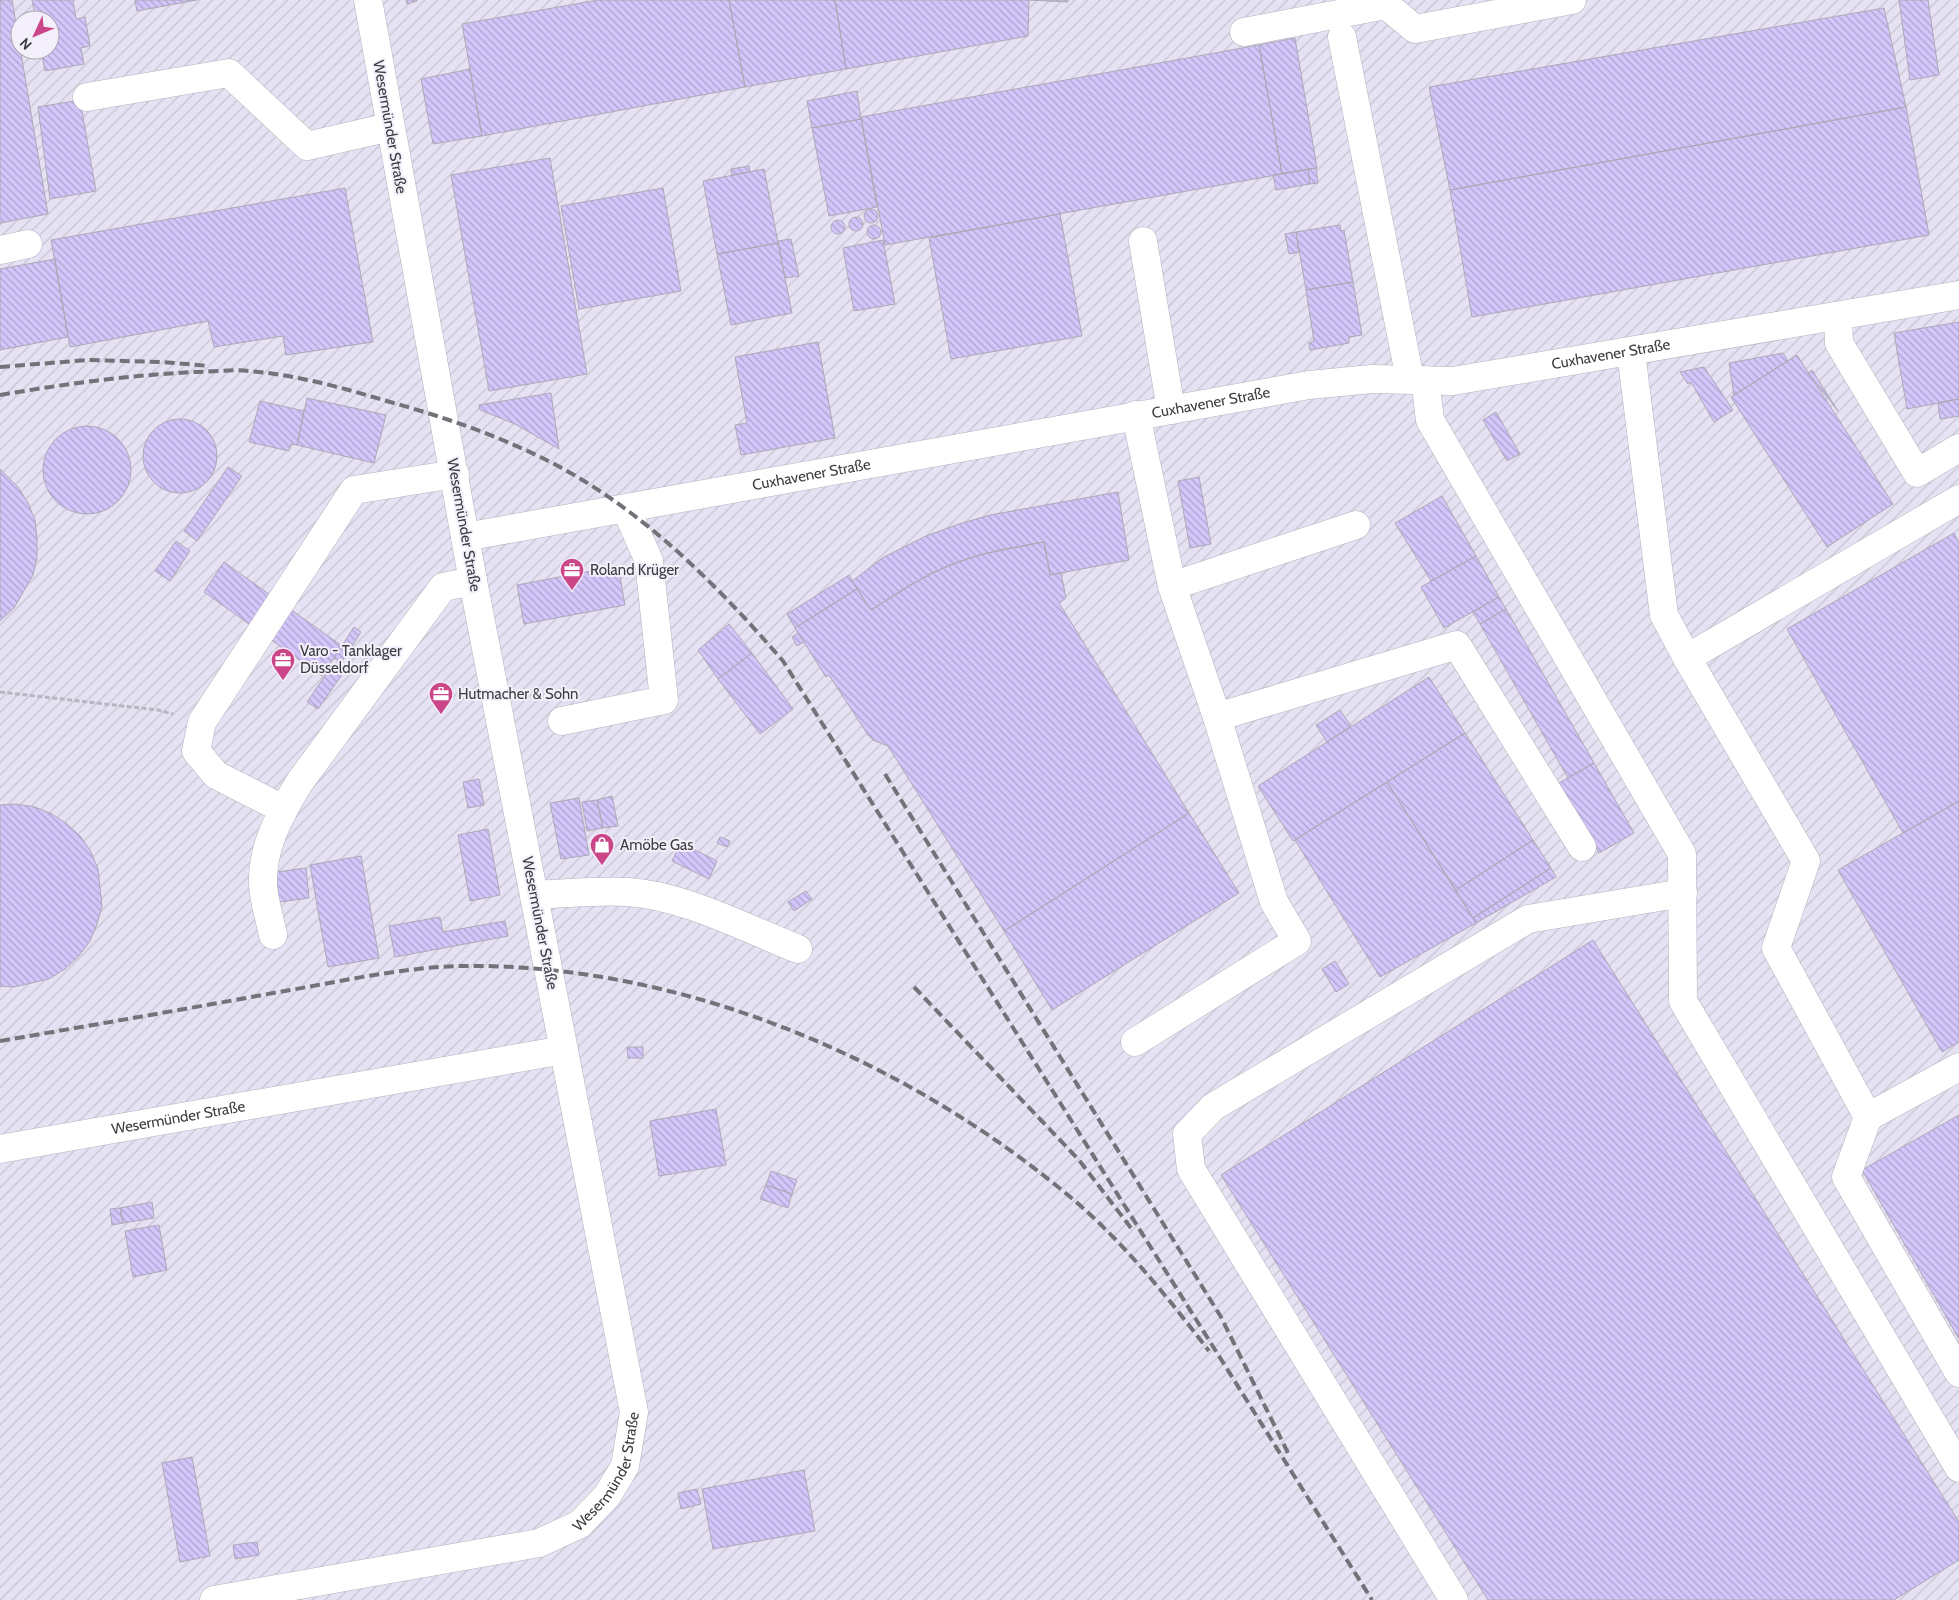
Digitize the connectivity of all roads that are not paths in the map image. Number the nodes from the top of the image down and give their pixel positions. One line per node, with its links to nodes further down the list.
1 (368, 0): 6 (street, Wesermünder Straße)
2 (1572, 0): 3 (street)
3 (1343, 17): 4 (street); 13 (street)
4 (1244, 32)
5 (87, 97): 6 (street)
6 (390, 127): 17 (street, Wesermünder Straße)
7 (1142, 241): 14 (street)
8 (28, 244): 9 (street)
9 (0, 250)
10 (1959, 295): 11 (street, Cuxhavener Straße)
11 (1838, 316): 12 (street, Cuxhavener Straße); 16 (street)
12 (1631, 352): 13 (street, Cuxhavener Straße); 24 (street)
13 (1418, 380): 14 (street, Cuxhavener Straße); 29 (street)
14 (1171, 410): 15 (street, Cuxhavener Straße)
15 (1136, 415): 19 (street, Cuxhavener Straße); 23 (street)
16 (1959, 448)
17 (455, 474): 21 (street, Wesermünder Straße); 27 (street)
18 (1959, 499): 24 (street)
19 (626, 509): 21 (street, Cuxhavener Straße); 26 (street)
20 (1356, 526): 23 (street)
21 (465, 536): 22 (street, Wesermünder Straße)
22 (473, 581): 27 (street); 30 (street, Wesermünder Straße)
23 (1172, 586): 25 (street)
24 (1687, 658): 36 (street)
25 (1217, 717): 28 (street); 33 (street)
26 (562, 720)
27 (283, 809): 31 (street)
28 (1582, 847)
29 (1683, 894): 39 (street); 41 (street)
30 (534, 896): 32 (street); 34 (street, Wesermünder Straße)
31 (273, 935)
32 (798, 949)
33 (1135, 1042)
34 (564, 1050): 37 (street, Wesermünder Straße); 40 (street, Wesermünder Straße)
35 (1959, 1067): 36 (street)
36 (1868, 1117): 38 (street)
37 (0, 1149)
38 (1959, 1373)
39 (1959, 1468)
40 (214, 1600)
41 (1454, 1600)

